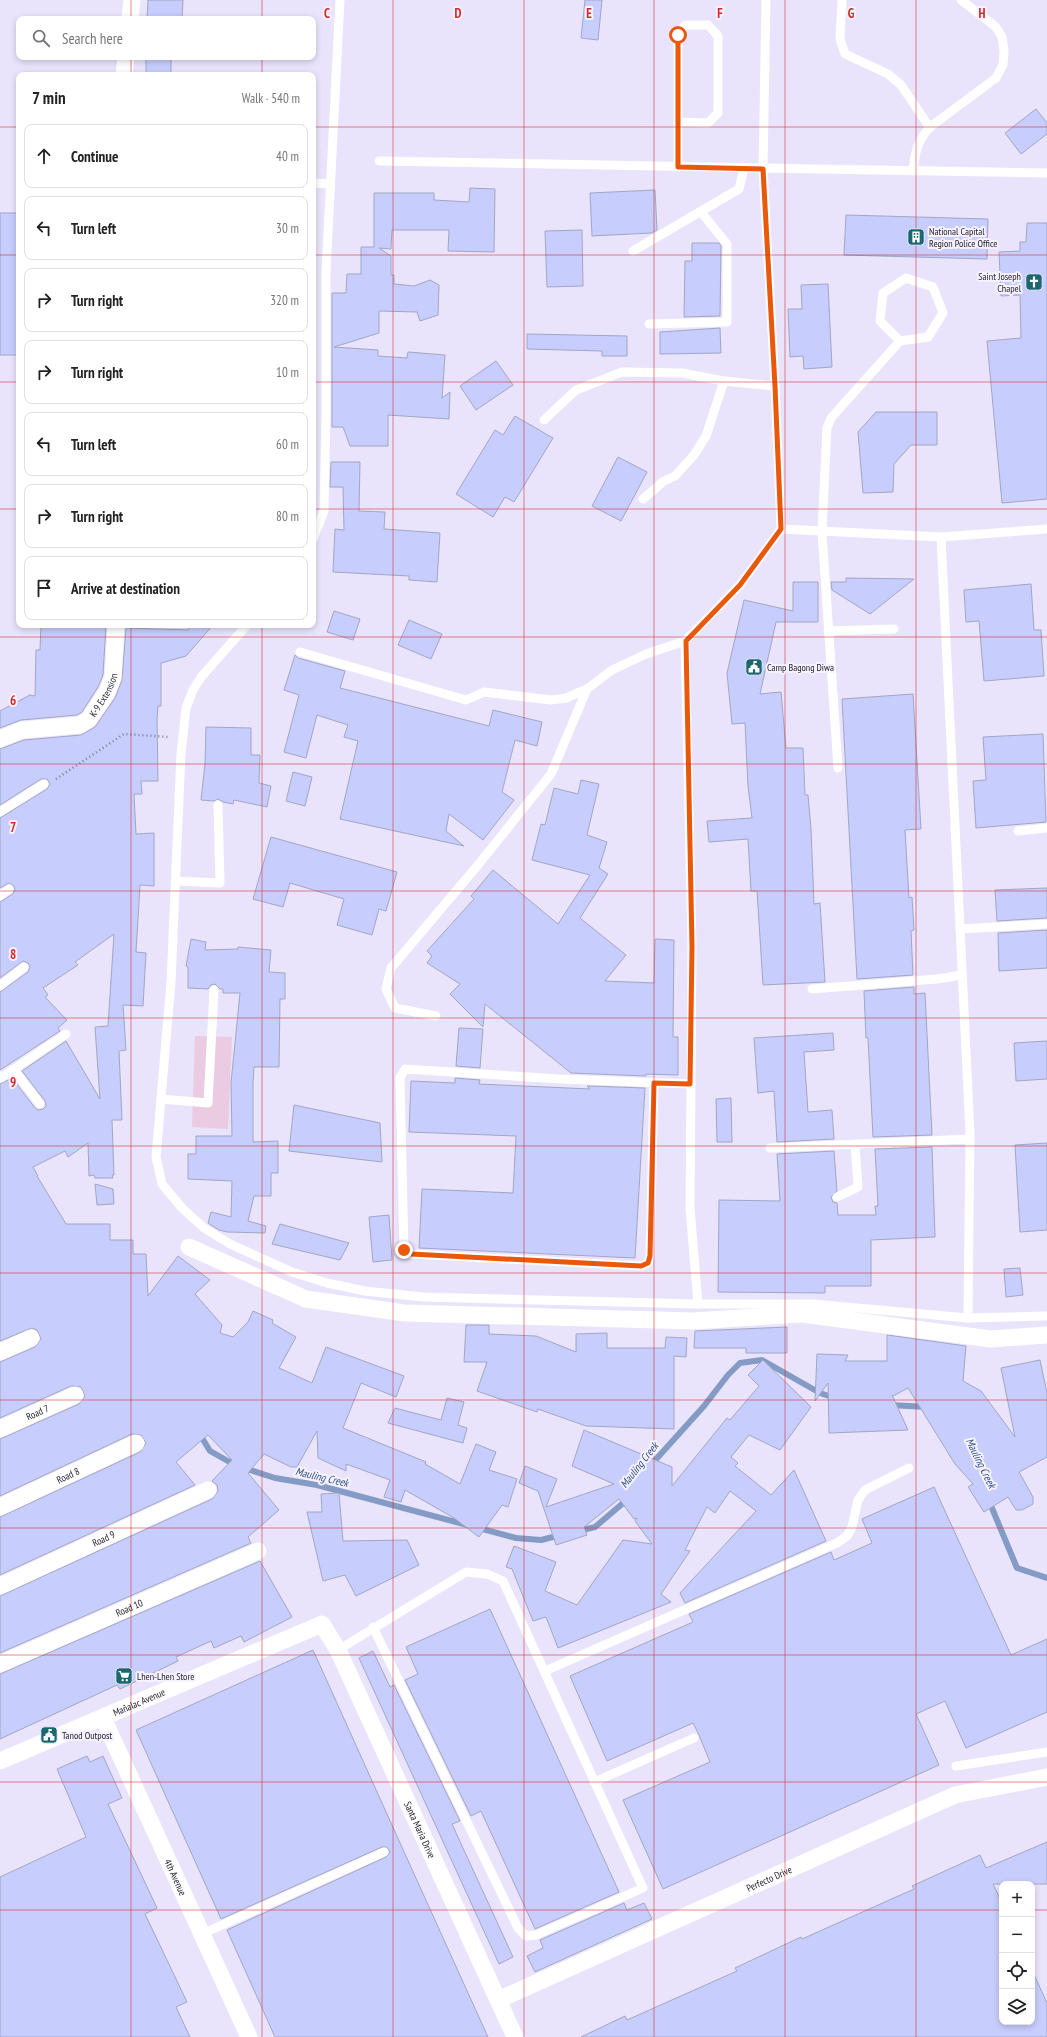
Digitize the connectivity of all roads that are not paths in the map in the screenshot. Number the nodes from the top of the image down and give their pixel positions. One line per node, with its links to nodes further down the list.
1 (132, 0): 6 (street)
2 (340, 0): 18 (lane)
3 (766, 0): 14 (lane)
4 (842, 0): 10 (lane)
5 (961, 0): 10 (lane)
6 (130, 16)
7 (126, 60): 8 (street)
8 (124, 72)
9 (678, 122): 9 (lane); 12 (lane)
10 (930, 128): 15 (lane)
11 (379, 161): 12 (lane)
12 (678, 167): 13 (lane)
13 (744, 168): 14 (lane); 19 (lane)
14 (763, 169): 15 (lane); 24 (lane)
15 (913, 171): 16 (lane)
16 (1047, 173)
17 (316, 183): 18 (lane)
18 (330, 184): 29 (lane)
19 (701, 212): 20 (lane); 21 (lane)
20 (633, 251)
21 (649, 324)
22 (900, 341): 22 (lane); 30 (lane)
23 (724, 381): 24 (lane); 25 (lane); 26 (lane)
24 (775, 386): 27 (lane)
25 (544, 420)
26 (643, 499)
27 (781, 529): 30 (lane); 36 (lane)
28 (1047, 529): 31 (lane)
29 (316, 531)
30 (822, 532): 31 (lane); 35 (lane)
31 (940, 537): 50 (lane)
32 (116, 628): 39 (street, K-9 Extension)
33 (244, 628): 46 (lane)
34 (894, 629): 35 (lane)
35 (828, 631): 40 (lane)
36 (686, 641): 38 (lane); 61 (lane)
37 (300, 652): 38 (lane)
38 (586, 689): 56 (lane)
39 (0, 738)
40 (838, 768)
41 (44, 784): 43 (lane)
42 (218, 804): 46 (lane)
43 (0, 812)
44 (1047, 828): 45 (lane)
45 (1018, 831)
46 (176, 881): 62 (lane)
47 (9, 889): 48 (lane)
48 (0, 896)
49 (1047, 924): 50 (lane)
50 (960, 929): 52 (lane)
51 (24, 967): 53 (lane)
52 (962, 975): 54 (lane); 64 (lane)
53 (0, 986)
54 (812, 989)
55 (214, 990): 62 (lane)
56 (436, 1016)
57 (66, 1034): 58 (lane)
58 (14, 1070): 59 (lane); 63 (lane)
59 (0, 1076)
60 (654, 1083): 60 (lane); 61 (lane)
61 (690, 1084): 69 (lane)
62 (161, 1099): 69 (lane)
63 (40, 1104)
64 (970, 1139): 65 (lane); 71 (lane)
65 (855, 1144): 66 (lane); 67 (lane)
66 (770, 1148)
67 (837, 1197)
68 (189, 1247): 72 (street)
69 (698, 1304): 71 (lane)
70 (1047, 1316): 71 (lane)
71 (968, 1318)
72 (1047, 1335)
73 (31, 1338): 74 (street)
74 (0, 1352)
75 (75, 1395): 76 (street, Road 7)
76 (0, 1429)
77 (136, 1443): 80 (street, Road 8)
78 (909, 1468): 87 (lane)
79 (208, 1490): 82 (street, Road 9)
80 (0, 1507)
81 (258, 1551): 86 (street, Road 10)
82 (0, 1586)
83 (322, 1624): 85 (street, Santa Maria Drive); 88 (street, Mañalac Avenue)
84 (373, 1627): 85 (lane); 87 (lane); 94 (lane)
85 (338, 1650): 97 (street, Santa Maria Drive)
86 (0, 1664)
87 (545, 1671): 94 (lane)
88 (103, 1718): 91 (street, Mañalac Avenue); 96 (street, 4th Avenue)
89 (694, 1738): 94 (lane)
90 (1047, 1752): 92 (lane)
91 (0, 1761)
92 (956, 1766)
93 (1047, 1777): 97 (street, Perfecto Drive)
94 (594, 1782)
95 (384, 1852): 96 (lane)
96 (202, 1934): 98 (street, 4th Avenue)
97 (498, 2000): 99 (street, Santa Maria Drive)
98 (249, 2037)
99 (515, 2037)

